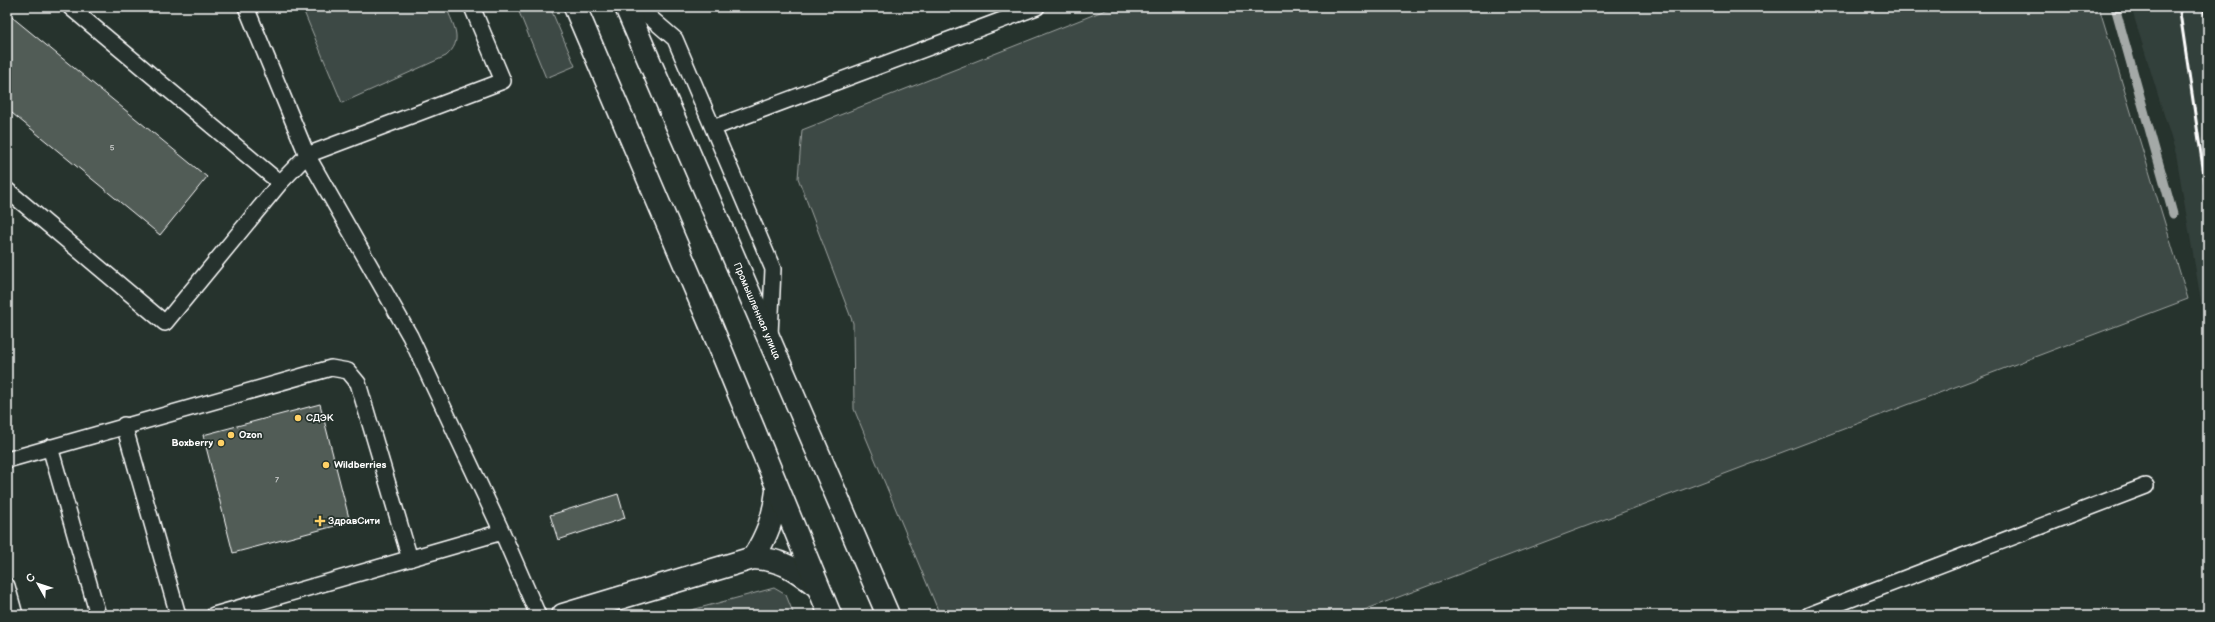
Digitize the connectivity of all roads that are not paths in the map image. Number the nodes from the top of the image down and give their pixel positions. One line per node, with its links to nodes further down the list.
1 (70, 7): 10 (lane)
2 (246, 7): 9 (lane)
3 (472, 7): 9 (lane)
4 (575, 7): 17 (street)
5 (626, 7): 12 (street, Промышленная улица)
6 (638, 7): 8 (lane)
7 (1030, 8): 8 (lane)
8 (714, 128): 12 (lane)
9 (307, 155): 10 (lane); 18 (lane)
10 (280, 183): 11 (lane)
11 (7, 190)
12 (770, 344): 30 (street, Промышленная улица)
13 (124, 425): 14 (lane); 20 (lane); 25 (lane)
14 (50, 447): 15 (lane); 24 (lane)
15 (7, 460)
16 (2146, 486): 31 (lane)
17 (777, 491): 19 (street); 22 (street)
18 (502, 532): 20 (lane); 27 (lane)
19 (753, 558): 22 (street); 28 (street)
20 (410, 559): 26 (lane)
21 (7, 586): 23 (lane)
22 (817, 586): 29 (street)
23 (15, 615)
24 (98, 615)
25 (178, 615)
26 (214, 615)
27 (538, 615)
28 (563, 615)
29 (830, 615)
30 (888, 615)
31 (1809, 615)

